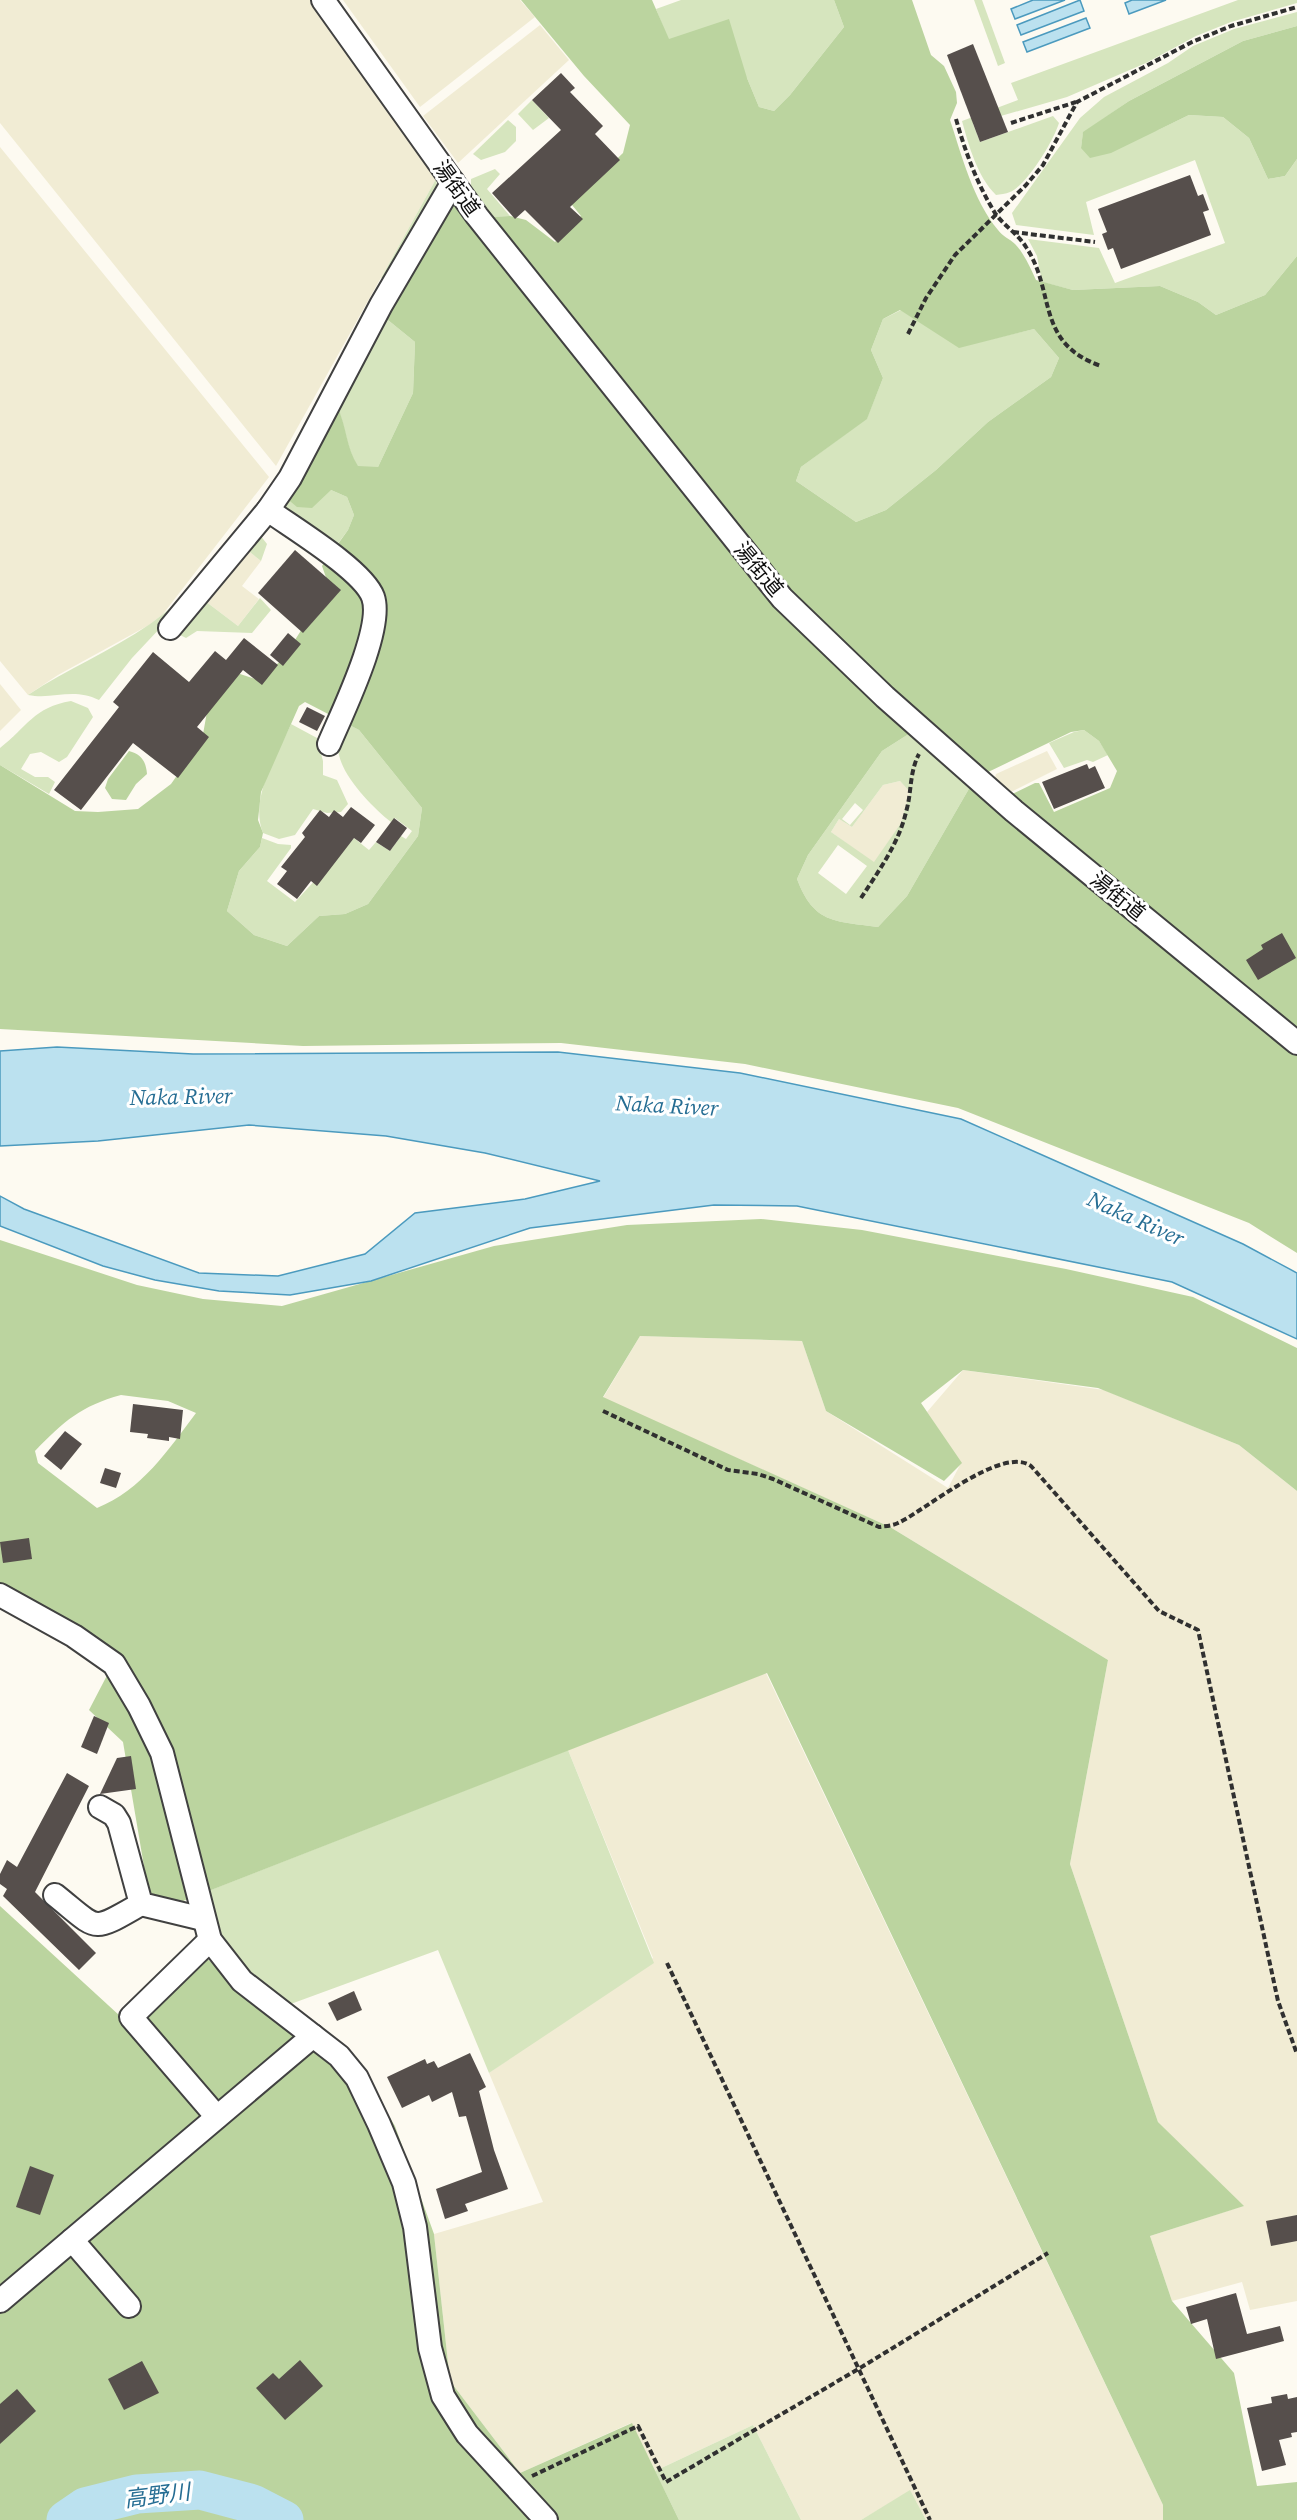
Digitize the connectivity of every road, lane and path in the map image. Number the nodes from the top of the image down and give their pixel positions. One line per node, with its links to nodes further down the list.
1 (323, 0): 6 (street, 湯街道)
2 (1297, 7): 3 (path)
3 (1077, 102): 5 (path); 7 (path)
4 (956, 119): 7 (path)
5 (1011, 123)
6 (453, 182): 12 (street); 14 (street, 湯街道)
7 (996, 214): 8 (path); 10 (path)
8 (1012, 232): 9 (path); 11 (path)
9 (1095, 242)
10 (908, 334)
11 (1101, 366)
12 (268, 510): 13 (street); 15 (street)
13 (170, 628)
14 (932, 739): 16 (path); 17 (street, 湯街道)
15 (329, 744)
16 (861, 898)
17 (1297, 1043)
18 (603, 1411): 26 (path)
19 (0, 1595): 23 (street)
20 (100, 1807): 22 (street)
21 (55, 1895): 22 (street)
22 (141, 1904): 23 (street)
23 (206, 1929): 25 (street); 27 (street)
24 (667, 1963): 32 (path)
25 (313, 2036): 27 (street); 33 (street)
26 (1297, 2054)
27 (217, 2117): 28 (street)
28 (72, 2240): 30 (street); 31 (street)
29 (1048, 2253): 32 (path)
30 (0, 2301)
31 (129, 2306)
32 (860, 2368): 33 (path); 35 (path)
33 (513, 2485): 34 (street)
34 (546, 2520)
35 (930, 2520)

